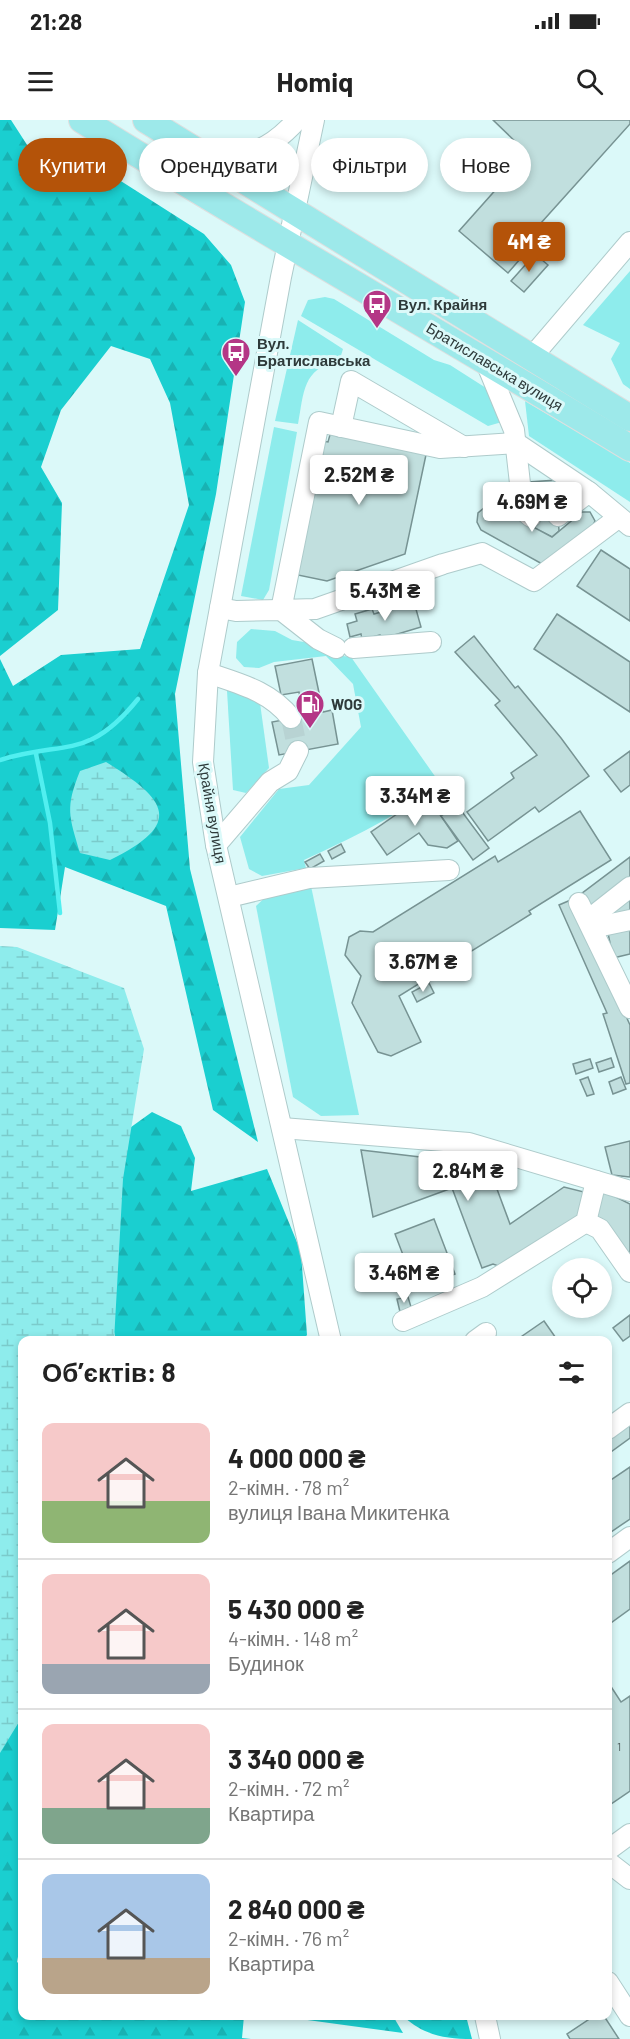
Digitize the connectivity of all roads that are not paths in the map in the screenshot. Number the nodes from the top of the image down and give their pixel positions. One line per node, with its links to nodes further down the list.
1 (82, 120): 10 (main road, Братиславська вулиця)
2 (297, 120): 6 (street)
3 (314, 120): 8 (street, Крайня вулиця)
4 (148, 121): 5 (main road, Братиславська вулиця)
5 (176, 138)
6 (277, 138)
7 (262, 192): 8 (main road, Братиславська вулиця)
8 (295, 213): 10 (street, Крайня вулиця); 11 (main road, Братиславська вулиця)
9 (630, 242): 11 (street)
10 (288, 245): 12 (main road, Братиславська вулиця); 22 (street, Крайня вулиця)
11 (531, 358): 13 (main road, Братиславська вулиця)
12 (485, 360): 15 (street); 17 (main road, Братиславська вулиця)
13 (630, 418)
14 (341, 427): 16 (street); 16 (street); 23 (street)
15 (516, 443): 16 (street); 18 (street); 20 (street)
16 (464, 447)
17 (630, 448)
18 (589, 492): 19 (street); 21 (street)
19 (558, 516)
20 (531, 517)
21 (624, 522): 23 (street)
22 (219, 608): 23 (street); 25 (street, Крайня вулиця)
23 (281, 610): 24 (street)
24 (431, 642)
25 (208, 673): 26 (street); 28 (street, Крайня вулиця)
26 (291, 718)
27 (297, 751): 28 (street)
28 (216, 844): 31 (street, Крайня вулиця)
29 (449, 870): 31 (street)
30 (630, 887): 32 (street)
31 (229, 897): 36 (street, Крайня вулиця)
32 (586, 917): 33 (street); 34 (street)
33 (630, 920)
34 (621, 965): 35 (street)
35 (630, 1007)
36 (282, 1128): 37 (street); 42 (street, Крайня вулиця)
37 (596, 1181): 38 (street); 39 (street)
38 (630, 1191)
39 (586, 1222): 40 (street); 41 (street)
40 (630, 1272)
41 (403, 1321)
42 (330, 1336)
43 (630, 1413): 44 (street)
44 (612, 1426)
45 (630, 1537): 46 (street)
46 (612, 1550)
47 (630, 1834): 48 (street)
48 (612, 1847)
49 (612, 1865): 50 (street)
50 (630, 1880)
51 (612, 1988): 52 (street)
52 (630, 2016)
53 (486, 2020): 54 (street)
54 (490, 2039)

